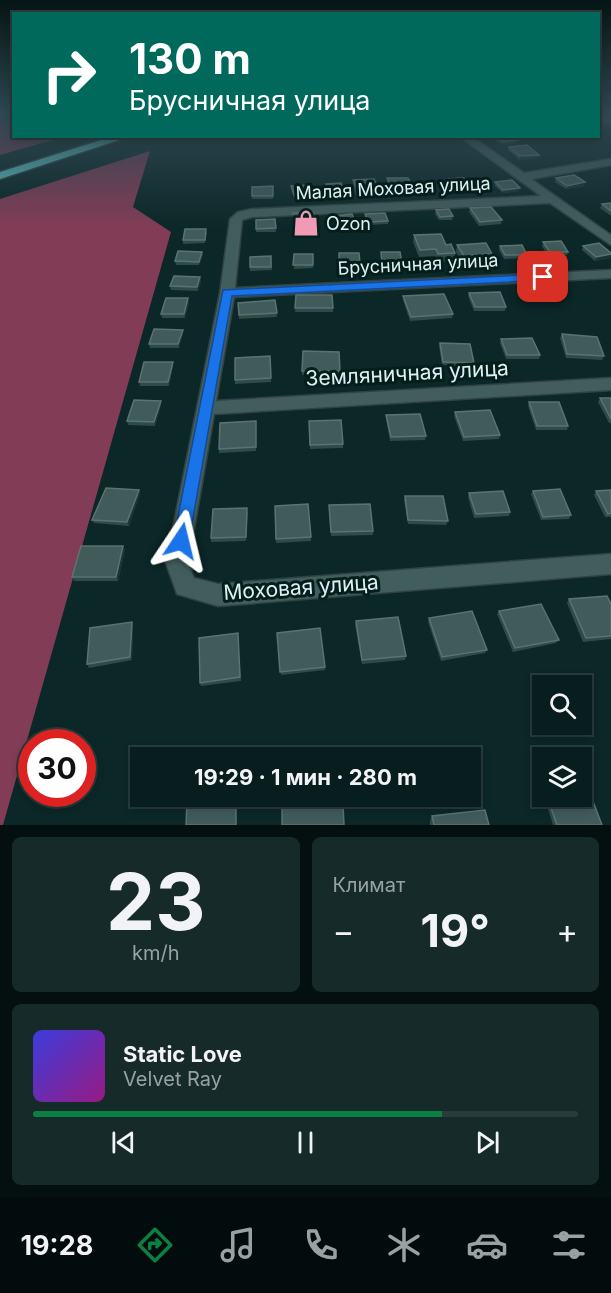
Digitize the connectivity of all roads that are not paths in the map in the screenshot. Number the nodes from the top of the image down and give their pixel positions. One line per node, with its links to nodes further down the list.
1 (74, 152): 4 (highway)
2 (487, 152): 5 (street)
3 (611, 162): 5 (street)
4 (0, 176)
5 (522, 177): 6 (street)
6 (553, 199): 7 (street, Малая Моховая улица); 8 (street)
7 (236, 219): 10 (street, Моховая улица)
8 (611, 241)
9 (611, 274): 10 (street, Брусничная улица)
10 (227, 293): 12 (street, Моховая улица)
11 (611, 384): 12 (street, Земляничная улица)
12 (205, 408): 13 (street, Моховая улица)
13 (611, 564)

